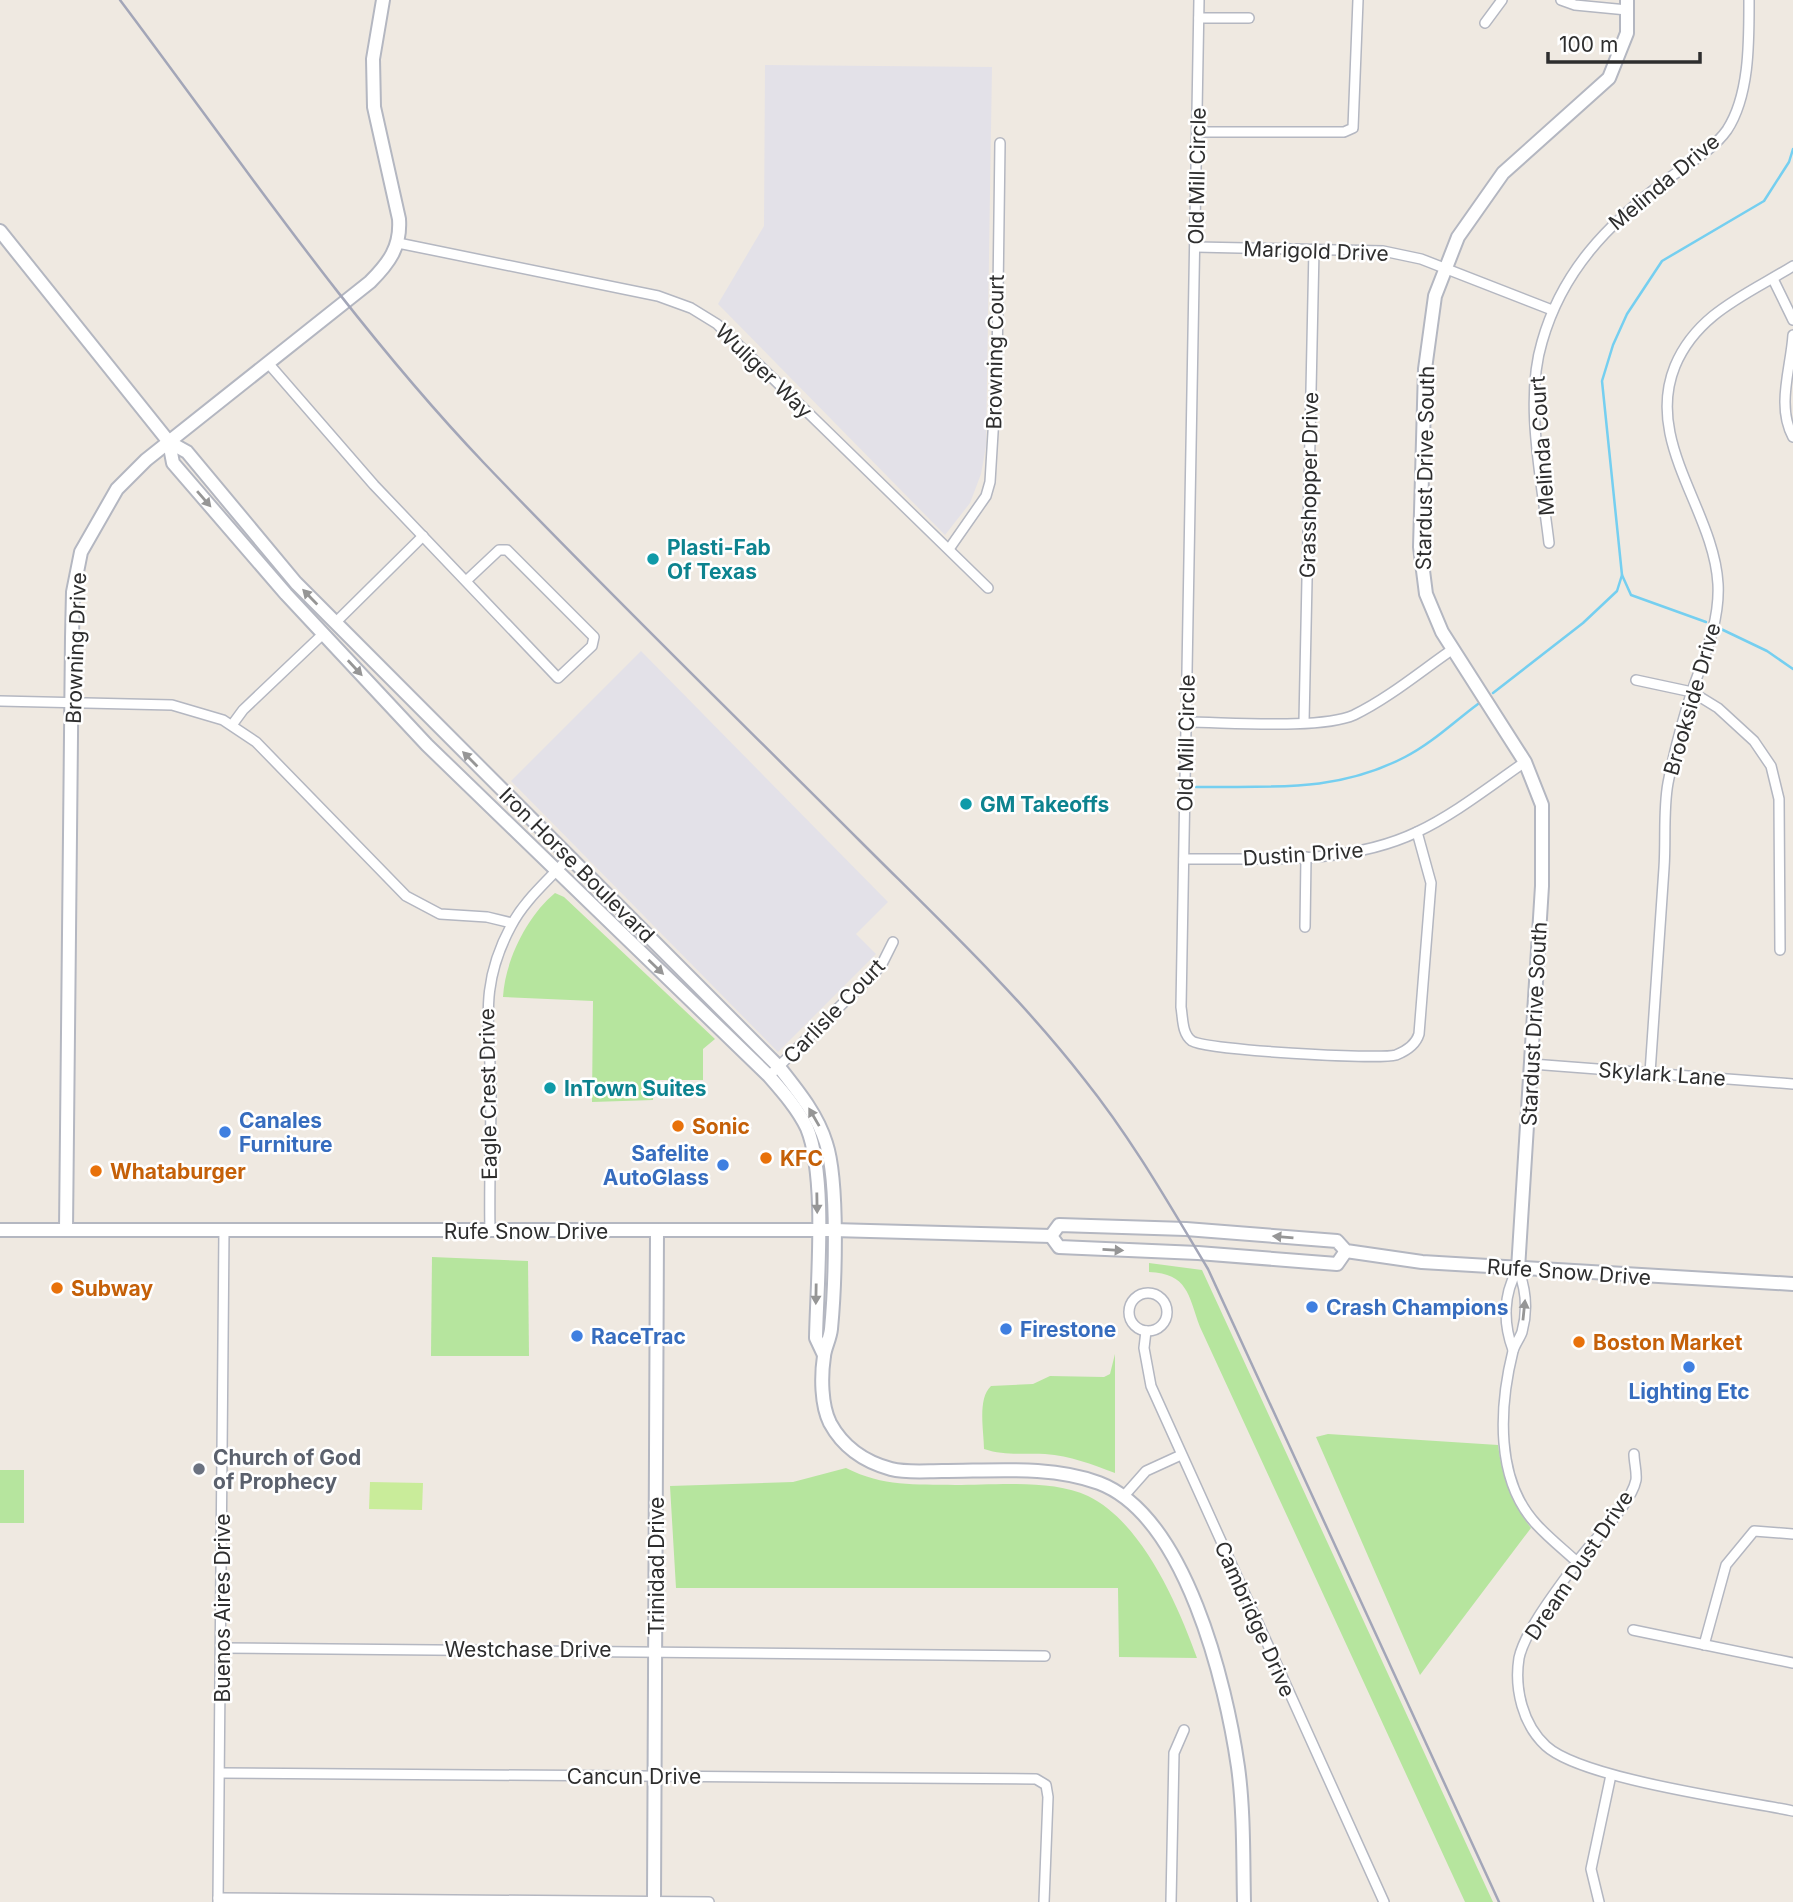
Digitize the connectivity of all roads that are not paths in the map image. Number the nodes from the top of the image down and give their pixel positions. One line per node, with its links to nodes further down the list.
1 (383, 0): 14 (street)
2 (1199, 0): 8 (street, Old Mill Circle)
3 (1358, 0): 11 (street)
4 (1502, 0): 10 (street)
5 (1561, 0): 7 (street)
6 (1749, 0): 20 (street, Melinda Drive)
7 (1627, 5): 18 (street, Stardust Drive South)
8 (1199, 18): 9 (street); 11 (street, Old Mill Circle)
9 (1250, 18)
10 (1485, 23)
11 (1197, 132): 15 (street, Old Mill Circle)
12 (1000, 143): 28 (street, Browning Court)
13 (0, 231): 25 (street, Iron Horse Boulevard)
14 (398, 243): 23 (street, Browning Drive); 28 (street, Wuliger Way)
15 (1196, 247): 16 (street, Marigold Drive); 38 (street, Old Mill Circle)
16 (1314, 249): 18 (street, Marigold Drive); 39 (street, Grasshopper Drive)
17 (1793, 266): 19 (street, Brookside Drive)
18 (1444, 267): 20 (street, Marigold Drive); 33 (street, Stardust Drive South)
19 (1773, 279): 21 (street); 35 (street, Brookside Drive)
20 (1552, 310): 27 (street, Melinda Court)
21 (1793, 320)
22 (1793, 335): 24 (street)
23 (268, 363): 25 (street, Browning Drive); 26 (street)
24 (1793, 437)
25 (169, 442): 31 (street, Iron Horse Boulevard, one-way to 25); 32 (street, Iron Horse Boulevard, one-way to 32); 37 (street, Browning Drive)
26 (424, 536): 29 (street); 31 (street)
27 (1549, 542)
28 (948, 549): 30 (street, Wuliger Way)
29 (466, 581): 29 (street)
30 (988, 588)
31 (335, 623): 32 (street); 43 (street, Iron Horse Boulevard, one-way to 31)
32 (323, 634): 40 (street); 46 (street, Iron Horse Boulevard, one-way to 46)
33 (1453, 649): 39 (street); 41 (street, Stardust Drive South)
34 (1636, 680): 35 (street)
35 (1692, 692): 50 (street); 53 (street, Brookside Drive)
36 (0, 701): 37 (street)
37 (73, 702): 40 (street); 56 (street, Browning Drive)
38 (1186, 722): 39 (street); 45 (street, Old Mill Circle)
39 (1304, 722)
40 (233, 725): 47 (street)
41 (1525, 762): 42 (street, Dustin Drive); 51 (street, Stardust Drive South)
42 (1417, 832): 44 (street, Dustin Drive); 45 (street, Old Mill Circle)
43 (569, 857): 46 (street, Eagle Crest Drive); 52 (street, Iron Horse Boulevard)
44 (1306, 857): 45 (street, Dustin Drive); 48 (street)
45 (1184, 859)
46 (556, 871): 47 (street, Eagle Crest Drive); 52 (street, Iron Horse Boulevard, one-way to 52)
47 (512, 923): 58 (street, Eagle Crest Drive)
48 (1305, 927)
49 (893, 942): 52 (street, Carlisle Court)
50 (1780, 950)
51 (1532, 1064): 53 (street, Skylark Lane); 64 (street, Stardust Drive South)
52 (774, 1071): 59 (street, Iron Horse Boulevard, one-way to 52); 61 (street, Iron Horse Boulevard, one-way to 61)
53 (1650, 1073): 54 (street, Skylark Lane)
54 (1793, 1084)
55 (0, 1230): 56 (street, Rufe Snow Drive)
56 (66, 1230): 57 (street, Rufe Snow Drive)
57 (224, 1230): 58 (street, Rufe Snow Drive); 76 (street, Buenos Aires Drive)
58 (490, 1230): 60 (street, Rufe Snow Drive)
59 (833, 1230): 61 (street, Rufe Snow Drive); 62 (street, Rufe Snow Drive); 68 (street, Iron Horse Boulevard)
60 (657, 1231): 61 (street, Rufe Snow Drive); 77 (street, Trinidad Drive)
61 (817, 1231): 68 (street, Iron Horse Boulevard, one-way to 68)
62 (1051, 1236): 63 (street, Rufe Snow Drive, one-way to 62); 63 (street, Rufe Snow Drive, one-way to 63)
63 (1346, 1251): 64 (street, Rufe Snow Drive)
64 (1518, 1269): 65 (street, Rufe Snow Drive); 67 (street, one-way to 64); 67 (street)
65 (1793, 1284)
66 (1146, 1331): 66 (street, Cambridge Drive); 70 (street, Cambridge Drive)
67 (1513, 1350): 73 (street)
68 (824, 1355): 71 (street, Iron Horse Boulevard)
69 (1634, 1454): 73 (street, Dream Dust Drive)
70 (1181, 1455): 71 (street); 91 (street, Cambridge Drive)
71 (1123, 1497): 90 (street, Iron Horse Boulevard)
72 (1793, 1534): 75 (street)
73 (1577, 1562): 82 (street, Dream Dust Drive)
74 (1633, 1630): 75 (street)
75 (1703, 1645): 79 (street)
76 (222, 1648): 77 (street, Westchase Drive); 81 (street, Buenos Aires Drive)
77 (655, 1650): 78 (street, Westchase Drive); 83 (street, Trinidad Drive)
78 (1045, 1656)
79 (1793, 1663)
80 (1184, 1730): 89 (street)
81 (220, 1773): 83 (street, Cancun Drive); 85 (street, Buenos Aires Drive)
82 (1611, 1775): 84 (street, Dream Dust Drive); 92 (street)
83 (654, 1776): 86 (street, Trinidad Drive); 88 (street, Cancun Drive)
84 (1793, 1811)
85 (218, 1900): 86 (street)
86 (654, 1902): 87 (street)
87 (709, 1902)
88 (1044, 1902)
89 (1171, 1902)
90 (1244, 1902)
91 (1384, 1902)
92 (1599, 1902)

